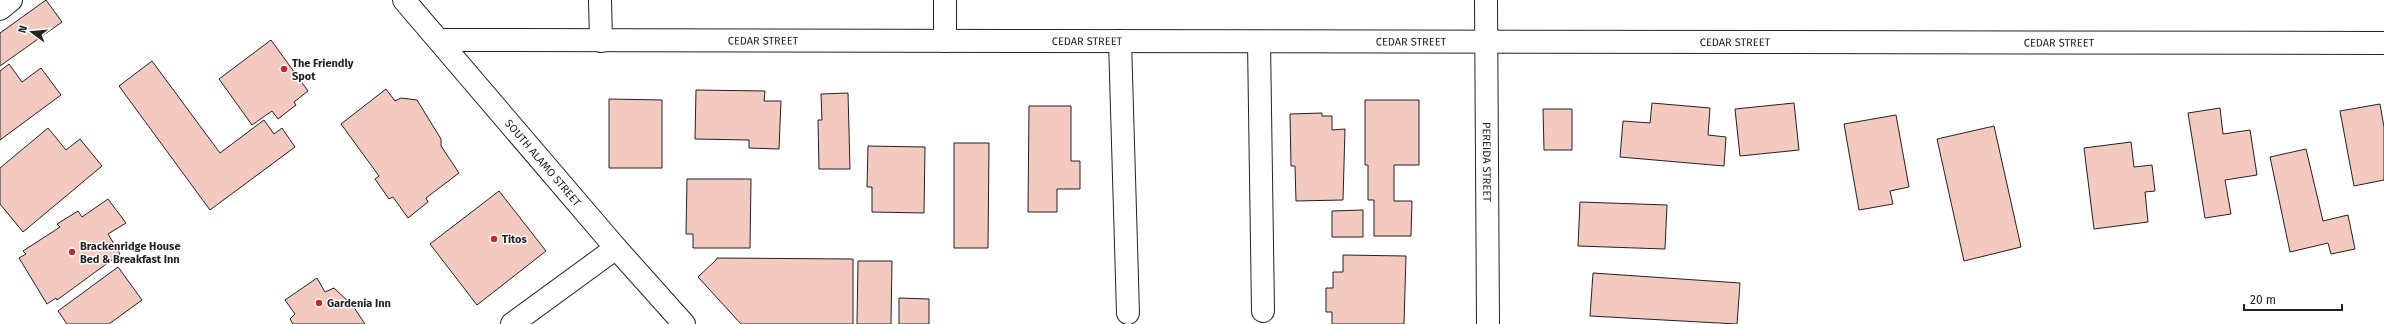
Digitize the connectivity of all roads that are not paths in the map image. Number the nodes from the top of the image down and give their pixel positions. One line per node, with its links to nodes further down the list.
1 (11, 0): 6 (street)
2 (404, 0): 7 (street, SOUTH ALAMO STREET)
3 (600, 0): 8 (street)
4 (945, 0): 9 (street)
5 (1486, 0): 12 (street, PEREIDA STREET)
6 (0, 9)
7 (438, 40): 8 (street, CEDAR STREET); 14 (street, SOUTH ALAMO STREET)
8 (601, 41): 9 (street, CEDAR STREET)
9 (945, 41): 10 (street, CEDAR STREET)
10 (1120, 41): 11 (street, CEDAR STREET); 16 (street)
11 (1259, 42): 12 (street, CEDAR STREET); 15 (street)
12 (1486, 42): 13 (street, CEDAR STREET); 19 (street, PEREIDA STREET)
13 (2384, 43)
14 (616, 248): 17 (street); 18 (street, SOUTH ALAMO STREET)
15 (1263, 311)
16 (1128, 313)
17 (512, 324)
18 (684, 324)
19 (1488, 324)

